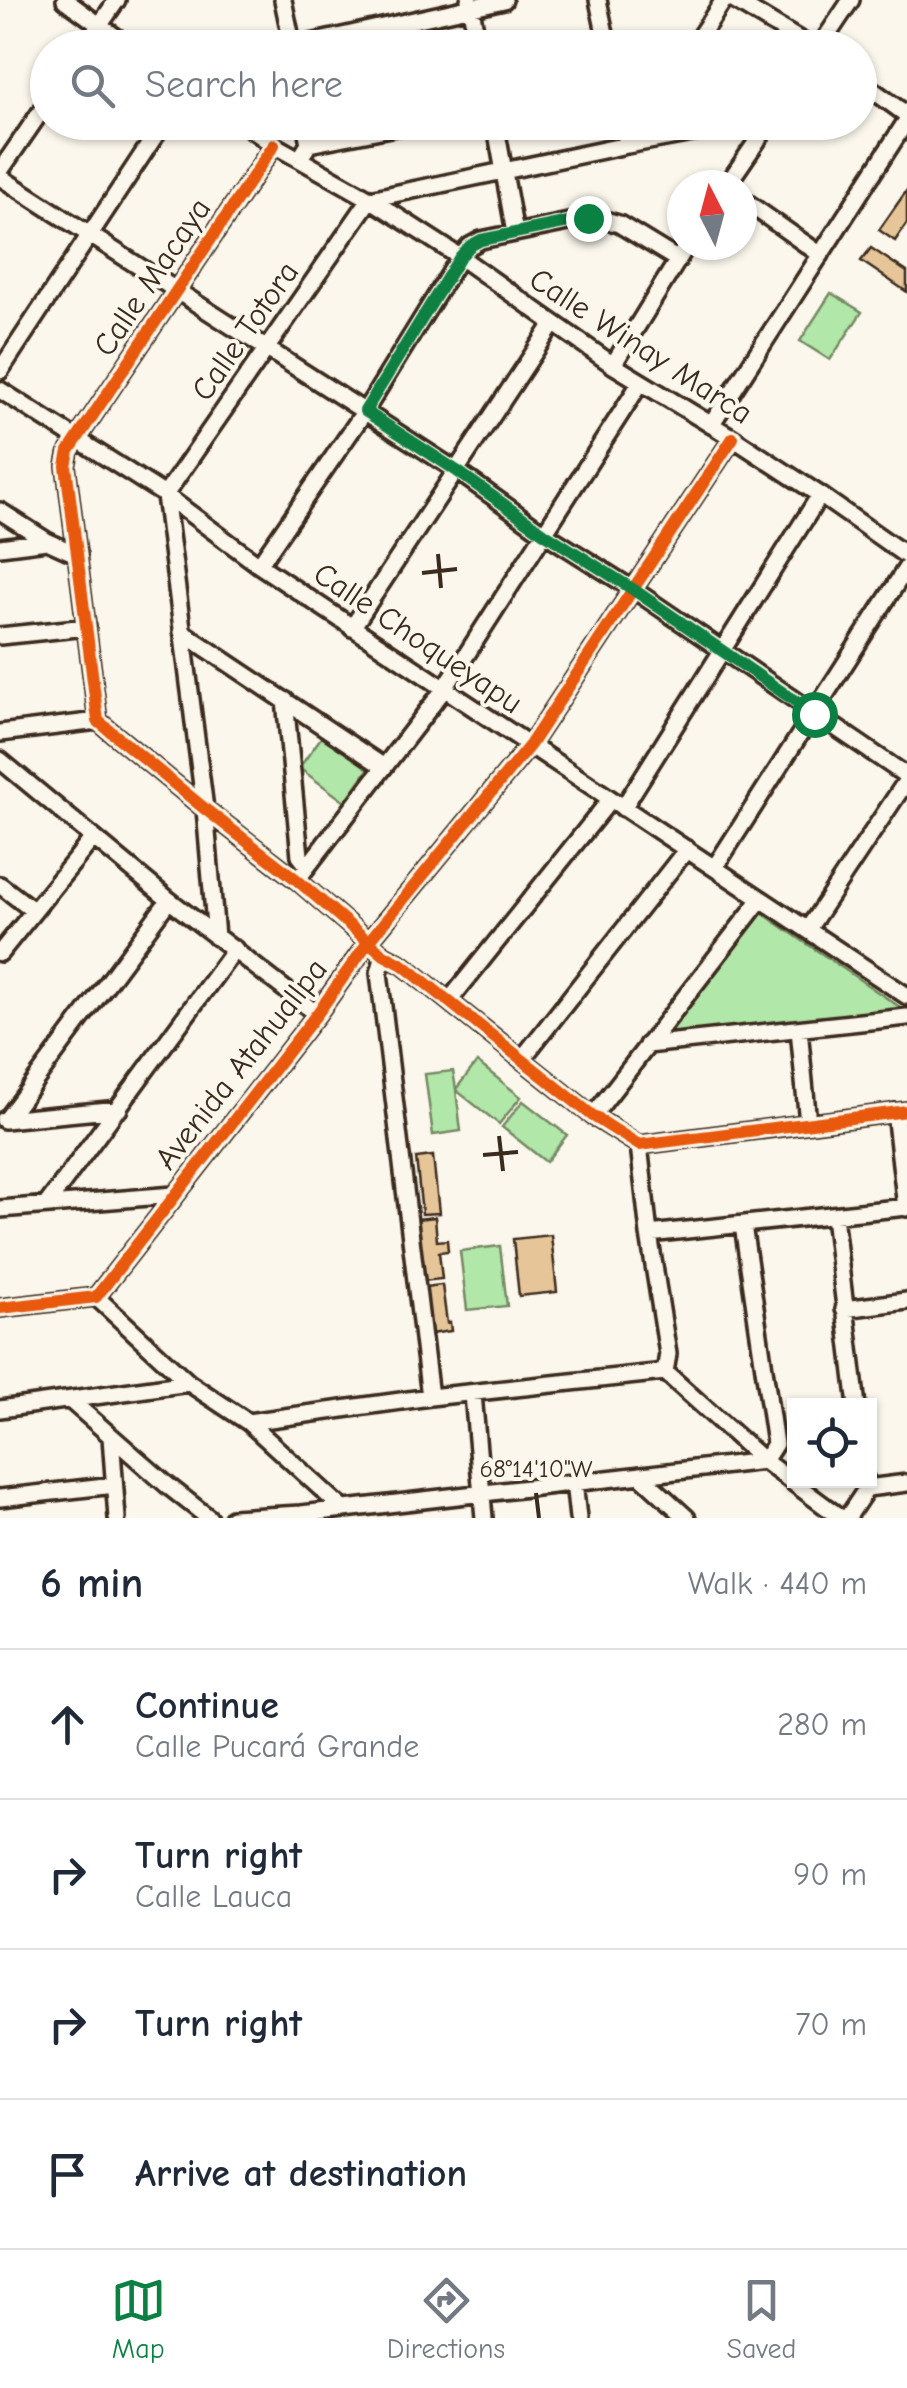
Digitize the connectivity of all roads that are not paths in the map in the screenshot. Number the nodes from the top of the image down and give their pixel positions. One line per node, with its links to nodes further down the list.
1 (66, 0): 10 (street)
2 (117, 0): 10 (street)
3 (283, 0): 13 (street)
4 (504, 0): 9 (street)
5 (598, 0): 16 (street)
6 (724, 0): 17 (street)
7 (734, 0): 18 (street)
8 (851, 0): 19 (street)
9 (470, 3): 14 (street); 15 (street)
10 (98, 26): 11 (street); 12 (street)
11 (95, 30)
12 (104, 30)
13 (288, 30)
14 (360, 30)
15 (475, 30)
16 (604, 30)
17 (704, 30)
18 (785, 30)
19 (829, 30)
20 (877, 94): 21 (street)
21 (907, 118): 42 (street)
22 (30, 128): 36 (street)
23 (152, 140): 40 (street)
24 (267, 140): 31 (street, Calle Winay Marca)
25 (304, 140): 33 (street)
26 (348, 140): 33 (street)
27 (498, 140): 35 (street)
28 (626, 140): 32 (street)
29 (654, 140): 32 (street)
30 (758, 140): 34 (street)
31 (274, 145): 33 (street, Calle Winay Marca); 45 (street, Calle Macaya)
32 (627, 145): 35 (street)
33 (304, 151): 37 (street, Calle Winay Marca)
34 (738, 170)
35 (504, 172): 37 (street); 39 (street)
36 (0, 174): 40 (street)
37 (370, 198): 43 (street, Calle Winay Marca); 47 (street, Calle Totora)
38 (757, 210): 42 (street)
39 (516, 233): 41 (street); 43 (street)
40 (90, 234): 45 (street); 49 (street)
41 (667, 253)
42 (821, 255): 53 (street)
43 (460, 257): 46 (street, Calle Winay Marca); 52 (street)
44 (678, 260): 48 (street)
45 (176, 290): 47 (street); 55 (street, Calle Macaya)
46 (553, 324): 48 (street, Calle Winay Marca); 56 (street)
47 (267, 349): 52 (street); 57 (street, Calle Totora)
48 (613, 365): 50 (street, Calle Winay Marca)
49 (0, 370)
50 (640, 382): 53 (street, Calle Winay Marca); 60 (street)
51 (0, 390): 55 (street, Calle Choqueyapu)
52 (365, 411): 56 (street); 65 (street)
53 (712, 425): 54 (street, Calle Winay Marca)
54 (733, 438): 58 (street, Calle Winay Marca); 67 (street, Avenida Atahuallpa)
55 (76, 440): 57 (street, Calle Choqueyapu); 63 (street)
56 (457, 471): 60 (street); 69 (street)
57 (165, 495): 65 (street, Calle Choqueyapu); 70 (street)
58 (820, 495): 64 (street, Calle Winay Marca); 72 (street)
59 (0, 511): 61 (street)
60 (544, 533): 67 (street); 73 (street)
61 (47, 541): 62 (street); 63 (street)
62 (0, 547)
63 (78, 555): 68 (street)
64 (907, 556)
65 (259, 565): 69 (street, Calle Choqueyapu)
66 (907, 567): 75 (street)
67 (634, 590): 72 (street); 78 (street, Avenida Atahuallpa)
68 (87, 627): 71 (street); 76 (street)
69 (352, 628): 73 (street, Calle Choqueyapu)
70 (182, 632): 74 (street); 83 (street)
71 (0, 636)
72 (721, 650): 75 (street); 82 (street)
73 (445, 688): 78 (street, Calle Choqueyapu); 80 (street)
74 (285, 700): 80 (street); 86 (street)
75 (814, 714): 81 (street); 87 (street)
76 (98, 720): 77 (street); 83 (street)
77 (0, 733)
78 (530, 745): 82 (street, Calle Choqueyapu); 95 (street, Avenida Atahuallpa)
79 (0, 760): 84 (street)
80 (384, 767): 86 (street)
81 (907, 778): 93 (street)
82 (616, 804): 85 (street, Calle Choqueyapu); 101 (street)
83 (204, 810): 88 (street); 94 (street)
84 (94, 838): 91 (street); 92 (street)
85 (687, 848): 87 (street, Calle Choqueyapu); 106 (street)
86 (306, 865): 88 (street)
87 (715, 868): 90 (street, Calle Choqueyapu)
88 (297, 880): 95 (street)
89 (0, 885): 92 (street)
90 (761, 899): 93 (street, Calle Choqueyapu); 105 (street)
91 (169, 900): 94 (street); 110 (street)
92 (34, 911): 97 (street)
93 (808, 929): 100 (street, Calle Choqueyapu)
94 (216, 936): 96 (street)
95 (369, 941): 98 (street); 102 (street, Avenida Atahuallpa)
96 (235, 950): 102 (street); 107 (street)
97 (0, 953)
98 (384, 954): 101 (street); 127 (street)
99 (907, 976): 100 (street)
100 (902, 994)
101 (449, 1001): 106 (street)
102 (316, 1014): 113 (street, Avenida Atahuallpa)
103 (907, 1016): 104 (street)
104 (799, 1028): 105 (street); 111 (street)
105 (647, 1046): 109 (street)
106 (522, 1059): 109 (street)
107 (119, 1108): 110 (street); 114 (street)
108 (901, 1111): 111 (street); 116 (street)
109 (593, 1116): 112 (street)
110 (3, 1120)
111 (808, 1123): 112 (street)
112 (639, 1145): 119 (street)
113 (174, 1194): 114 (street); 120 (street, Avenida Atahuallpa)
114 (47, 1204): 115 (street)
115 (0, 1208)
116 (906, 1208): 117 (street)
117 (834, 1216): 118 (street); 123 (street)
118 (743, 1225): 119 (street); 133 (street)
119 (648, 1234): 124 (street)
120 (96, 1297): 122 (street); 125 (street)
121 (907, 1301): 123 (street)
122 (0, 1308)
123 (844, 1309): 128 (street)
124 (665, 1372): 126 (street); 133 (street)
125 (189, 1382): 129 (street); 131 (street)
126 (473, 1394): 127 (street); 140 (street)
127 (430, 1397): 131 (street)
128 (856, 1398)
129 (71, 1401): 130 (street); 132 (street)
130 (0, 1409)
131 (248, 1422): 142 (street)
132 (111, 1437): 138 (street); 146 (street)
133 (764, 1461): 134 (street); 151 (street)
134 (640, 1475): 135 (street); 150 (street)
135 (574, 1482): 140 (street); 149 (street)
136 (907, 1483): 137 (street)
137 (877, 1484)
138 (114, 1485): 141 (street); 145 (street)
139 (864, 1488): 151 (street)
140 (482, 1492): 143 (street); 148 (street)
141 (0, 1498)
142 (341, 1508): 143 (street); 144 (street)
143 (393, 1510)
144 (301, 1516): 147 (street)
145 (116, 1518)
146 (209, 1518)
147 (232, 1518)
148 (484, 1518)
149 (578, 1518)
150 (686, 1518)
151 (844, 1518)

